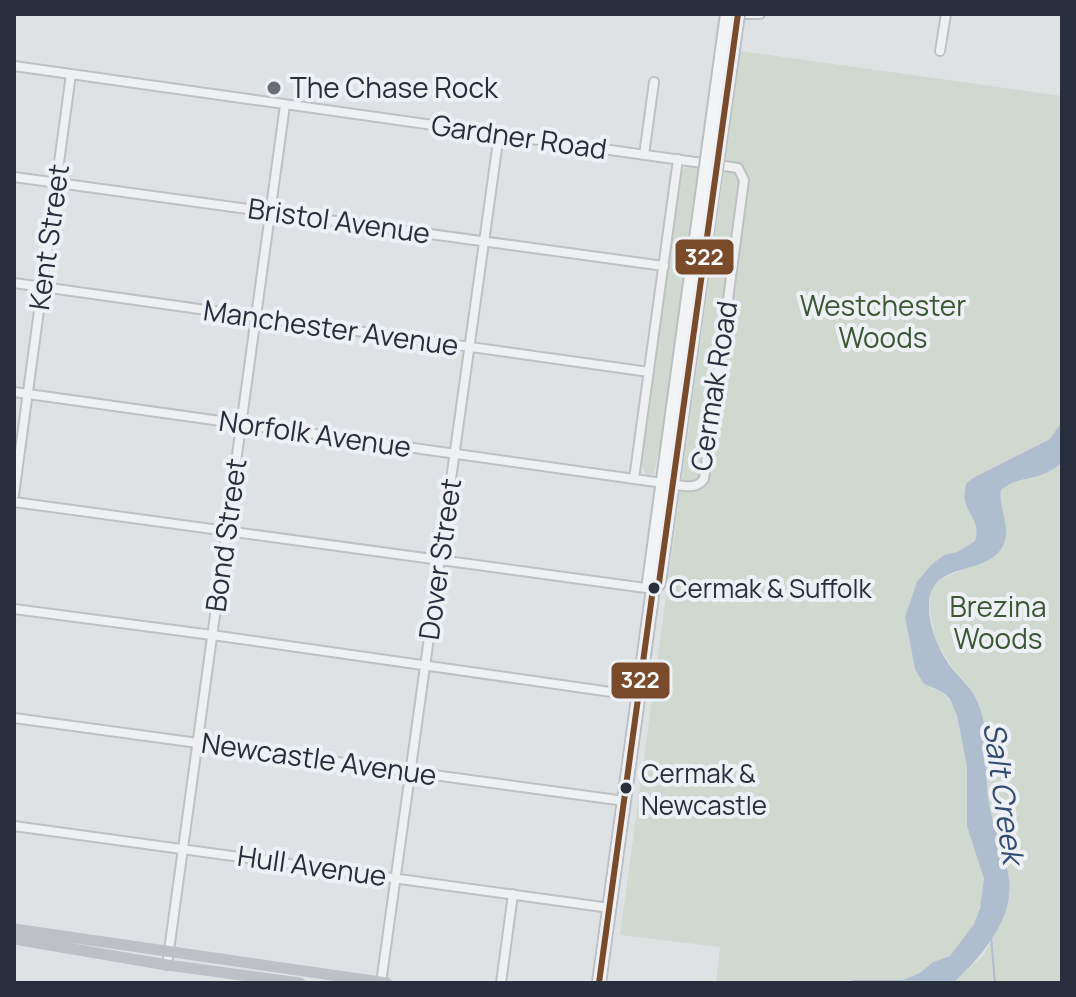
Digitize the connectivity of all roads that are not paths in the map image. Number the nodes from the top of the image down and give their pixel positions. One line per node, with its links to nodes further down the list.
1 (727, 14): 16 (main road, Cermak Road, bridge)
2 (738, 14): 3 (street, Cermak Road); 16 (main road, Cermak Road, bridge)
3 (760, 14)
4 (946, 14): 5 (street)
5 (940, 51)
6 (14, 66): 7 (street, Gardner Road)
7 (71, 74): 9 (street, Gardner Road); 15 (street, Kent Street)
8 (654, 82): 11 (street)
9 (285, 105): 10 (street, Gardner Road); 17 (street, Bond Street)
10 (499, 134): 11 (street, Gardner Road); 18 (street, Dover Street)
11 (644, 155): 12 (street, Gardner Road)
12 (678, 159): 13 (street, Gardner Road); 19 (street)
13 (738, 168): 30 (street, Cermak Road)
14 (14, 177): 15 (street, Bristol Avenue)
15 (56, 183): 17 (street, Bristol Avenue); 21 (street, Kent Street)
16 (707, 196): 30 (main road, Cermak Road)
17 (270, 212): 18 (street, Bristol Avenue); 22 (street, Bond Street)
18 (484, 241): 19 (street, Bristol Avenue); 23 (street, Dover Street)
19 (664, 266): 24 (street)
20 (14, 283): 21 (street, Manchester Avenue)
21 (42, 287): 22 (street, Manchester Avenue); 26 (street, Kent Street)
22 (256, 318): 23 (street, Manchester Avenue); 27 (street, Bond Street)
23 (469, 347): 24 (street, Manchester Avenue); 28 (street, Dover Street)
24 (649, 372): 29 (street)
25 (14, 392): 26 (street, Norfolk Avenue)
26 (28, 394): 27 (street, Norfolk Avenue); 31 (street, Kent Street)
27 (241, 424): 28 (street, Norfolk Avenue); 33 (street, Bond Street)
28 (454, 453): 29 (street, Norfolk Avenue); 34 (street, Dover Street)
29 (634, 479): 30 (street, Norfolk Avenue)
30 (668, 483): 35 (main road, Cermak Road)
31 (14, 495)
32 (14, 502): 33 (street)
33 (226, 530): 34 (street); 37 (street, Bond Street)
34 (439, 560): 35 (street); 38 (street, Dover Street)
35 (653, 589): 39 (main road, Cermak Road)
36 (14, 609): 37 (street)
37 (212, 635): 38 (street); 41 (street, Bond Street)
38 (425, 666): 39 (street); 42 (street, Dover Street)
39 (639, 696): 43 (main road, Cermak Road)
40 (14, 718): 41 (street, Newcastle Avenue)
41 (197, 743): 42 (street, Newcastle Avenue); 45 (street, Bond Street)
42 (410, 772): 43 (street, Newcastle Avenue); 46 (street, Dover Street)
43 (625, 801): 48 (main road, Cermak Road)
44 (14, 826): 45 (street, Hull Avenue)
45 (183, 849): 46 (street, Hull Avenue); 51 (street, Bond Street)
46 (395, 878): 47 (street, Hull Avenue); 53 (street, Dover Street)
47 (513, 894): 48 (street, Hull Avenue); 55 (street)
48 (610, 908): 56 (main road, Cermak Road)
49 (14, 929): 51 (street)
50 (14, 939): 51 (street)
51 (168, 959): 52 (street); 53 (street)
52 (300, 983)
53 (381, 983): 54 (street)
54 (387, 983)
55 (501, 983)
56 (599, 983)

